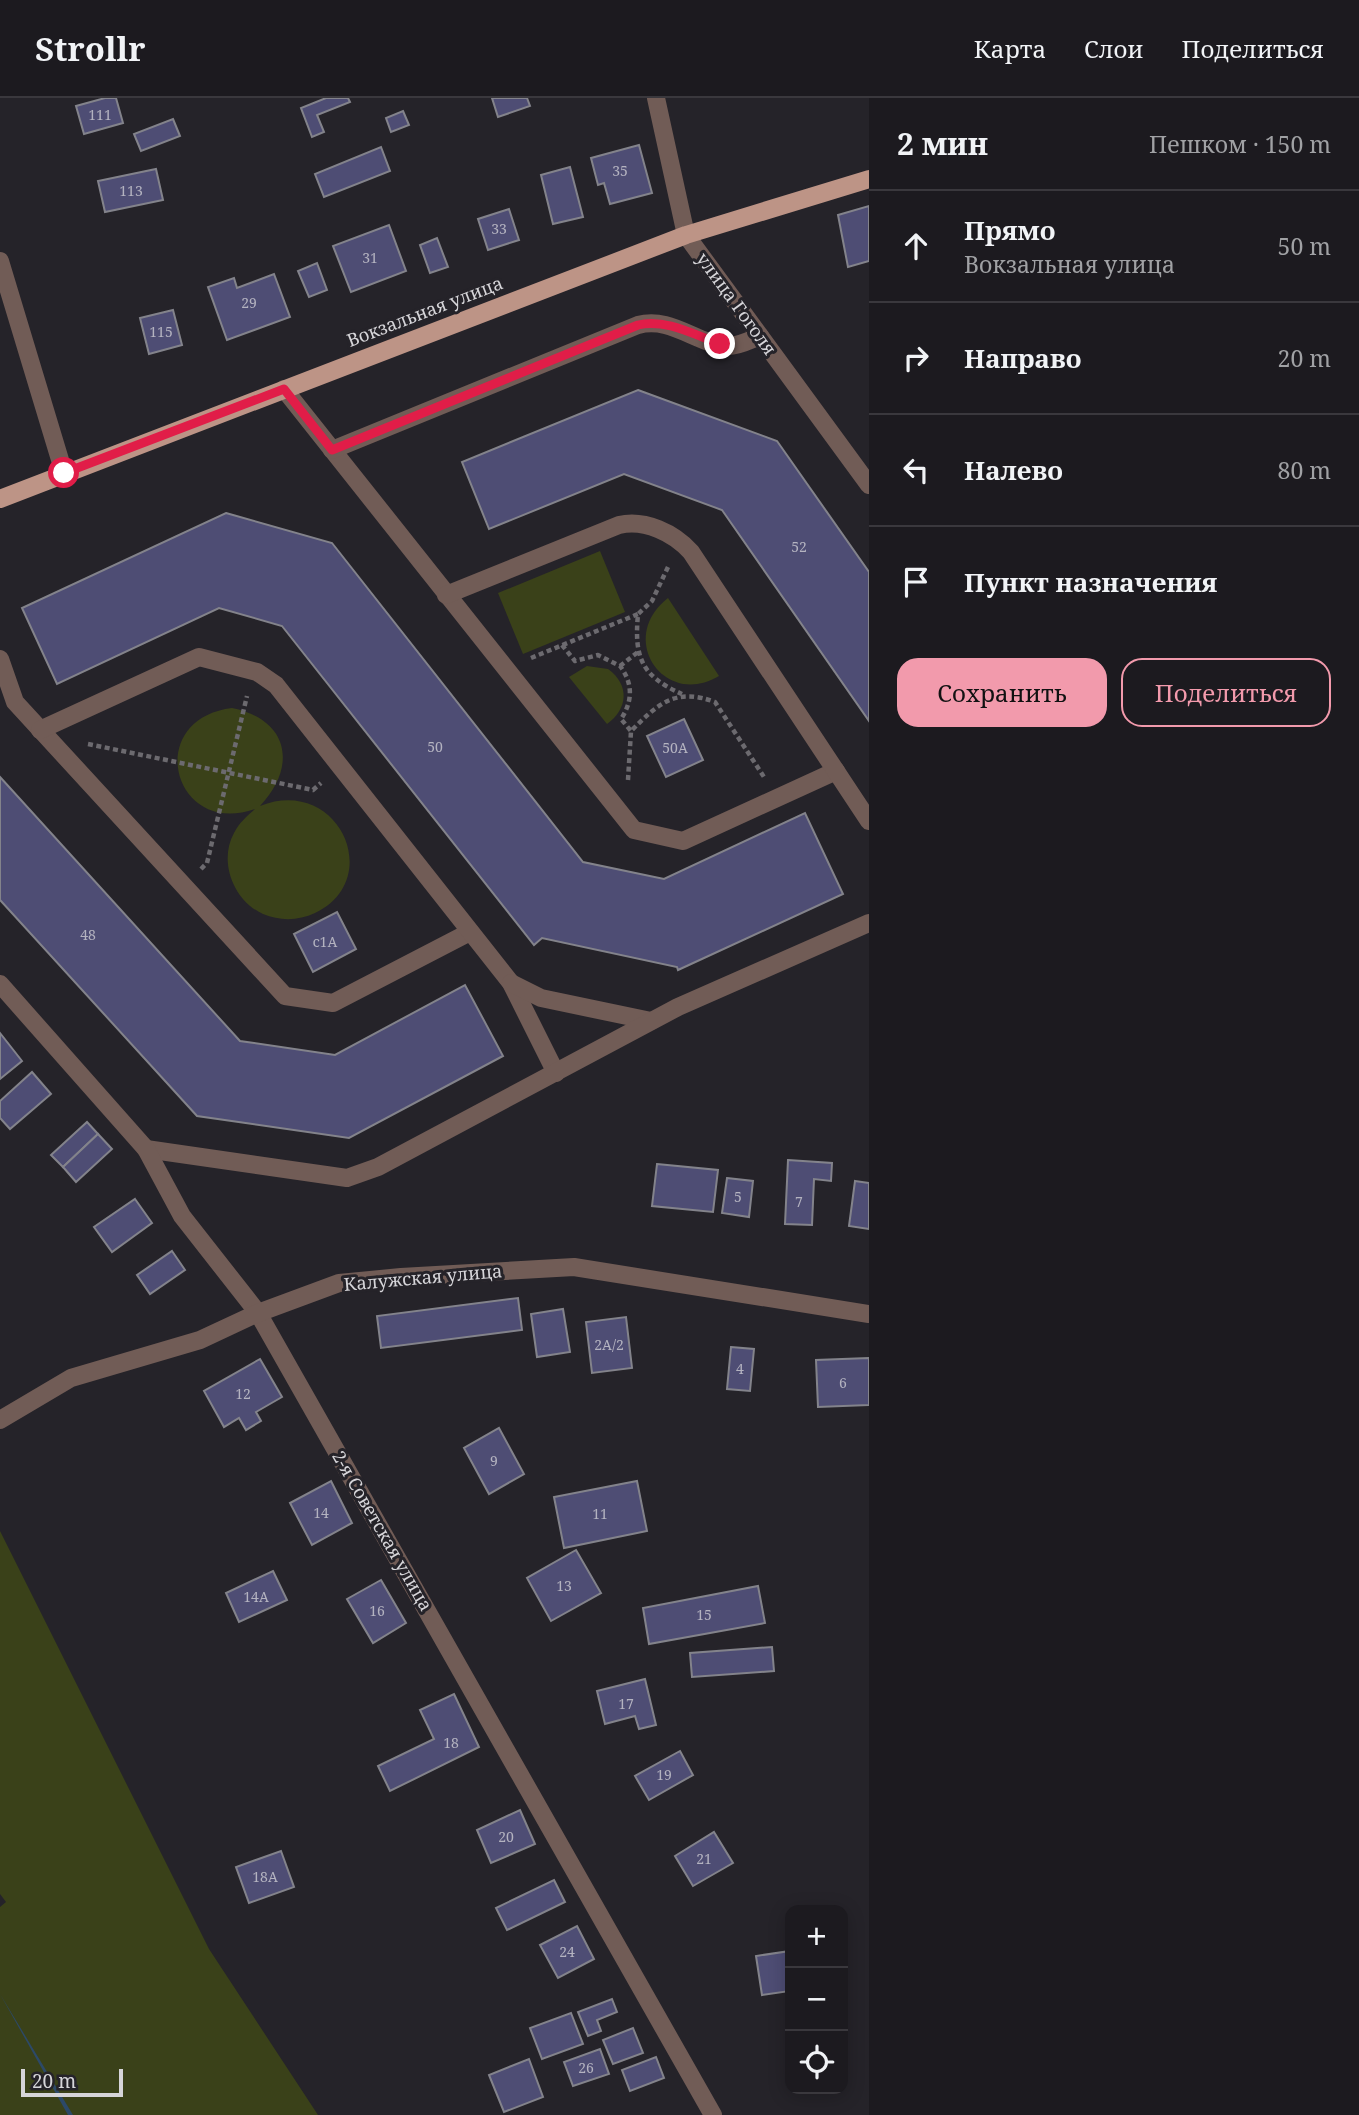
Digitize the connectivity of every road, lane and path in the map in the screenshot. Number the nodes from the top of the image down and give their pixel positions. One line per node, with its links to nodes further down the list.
1 (656, 98): 3 (street, улица Гоголя)
2 (869, 179): 3 (main road, Вокзальная улица)
3 (686, 235): 5 (street, улица Гоголя); 6 (main road, Вокзальная улица)
4 (0, 261): 8 (street)
5 (760, 336): 7 (street); 9 (street, улица Гоголя)
6 (284, 389): 7 (street); 8 (main road, Вокзальная улица)
7 (332, 450): 12 (street)
8 (64, 473): 10 (main road, Вокзальная улица)
9 (869, 485)
10 (0, 499)
11 (681, 541): 12 (street); 13 (path); 24 (street)
12 (446, 595): 18 (street)
13 (638, 614): 14 (path); 15 (path)
14 (562, 645): 17 (path); 18 (path)
15 (638, 652): 17 (path); 20 (path)
16 (0, 659): 22 (street)
17 (620, 666): 21 (path)
18 (504, 668): 27 (street)
19 (253, 671): 22 (street); 23 (street); 25 (path)
20 (683, 695): 21 (path); 27 (path)
21 (631, 731): 26 (path)
22 (42, 732): 25 (path); 29 (street)
23 (341, 768): 25 (path); 31 (street)
24 (836, 771): 27 (street); 28 (street)
25 (229, 772): 29 (path)
26 (634, 789)
27 (778, 798)
28 (869, 821)
29 (183, 886): 31 (street)
30 (869, 923): 34 (street)
31 (470, 932): 32 (street)
32 (511, 983): 34 (street); 35 (street)
33 (0, 984): 36 (street, 2-я Советская улица)
34 (651, 1021): 35 (street)
35 (556, 1073): 36 (street)
36 (146, 1149): 37 (street, 2-я Советская улица)
37 (258, 1313): 38 (street, Калужская улица); 39 (street, Калужская улица); 40 (street, 2-я Советская улица)
38 (869, 1314)
39 (0, 1420)
40 (713, 2115)

